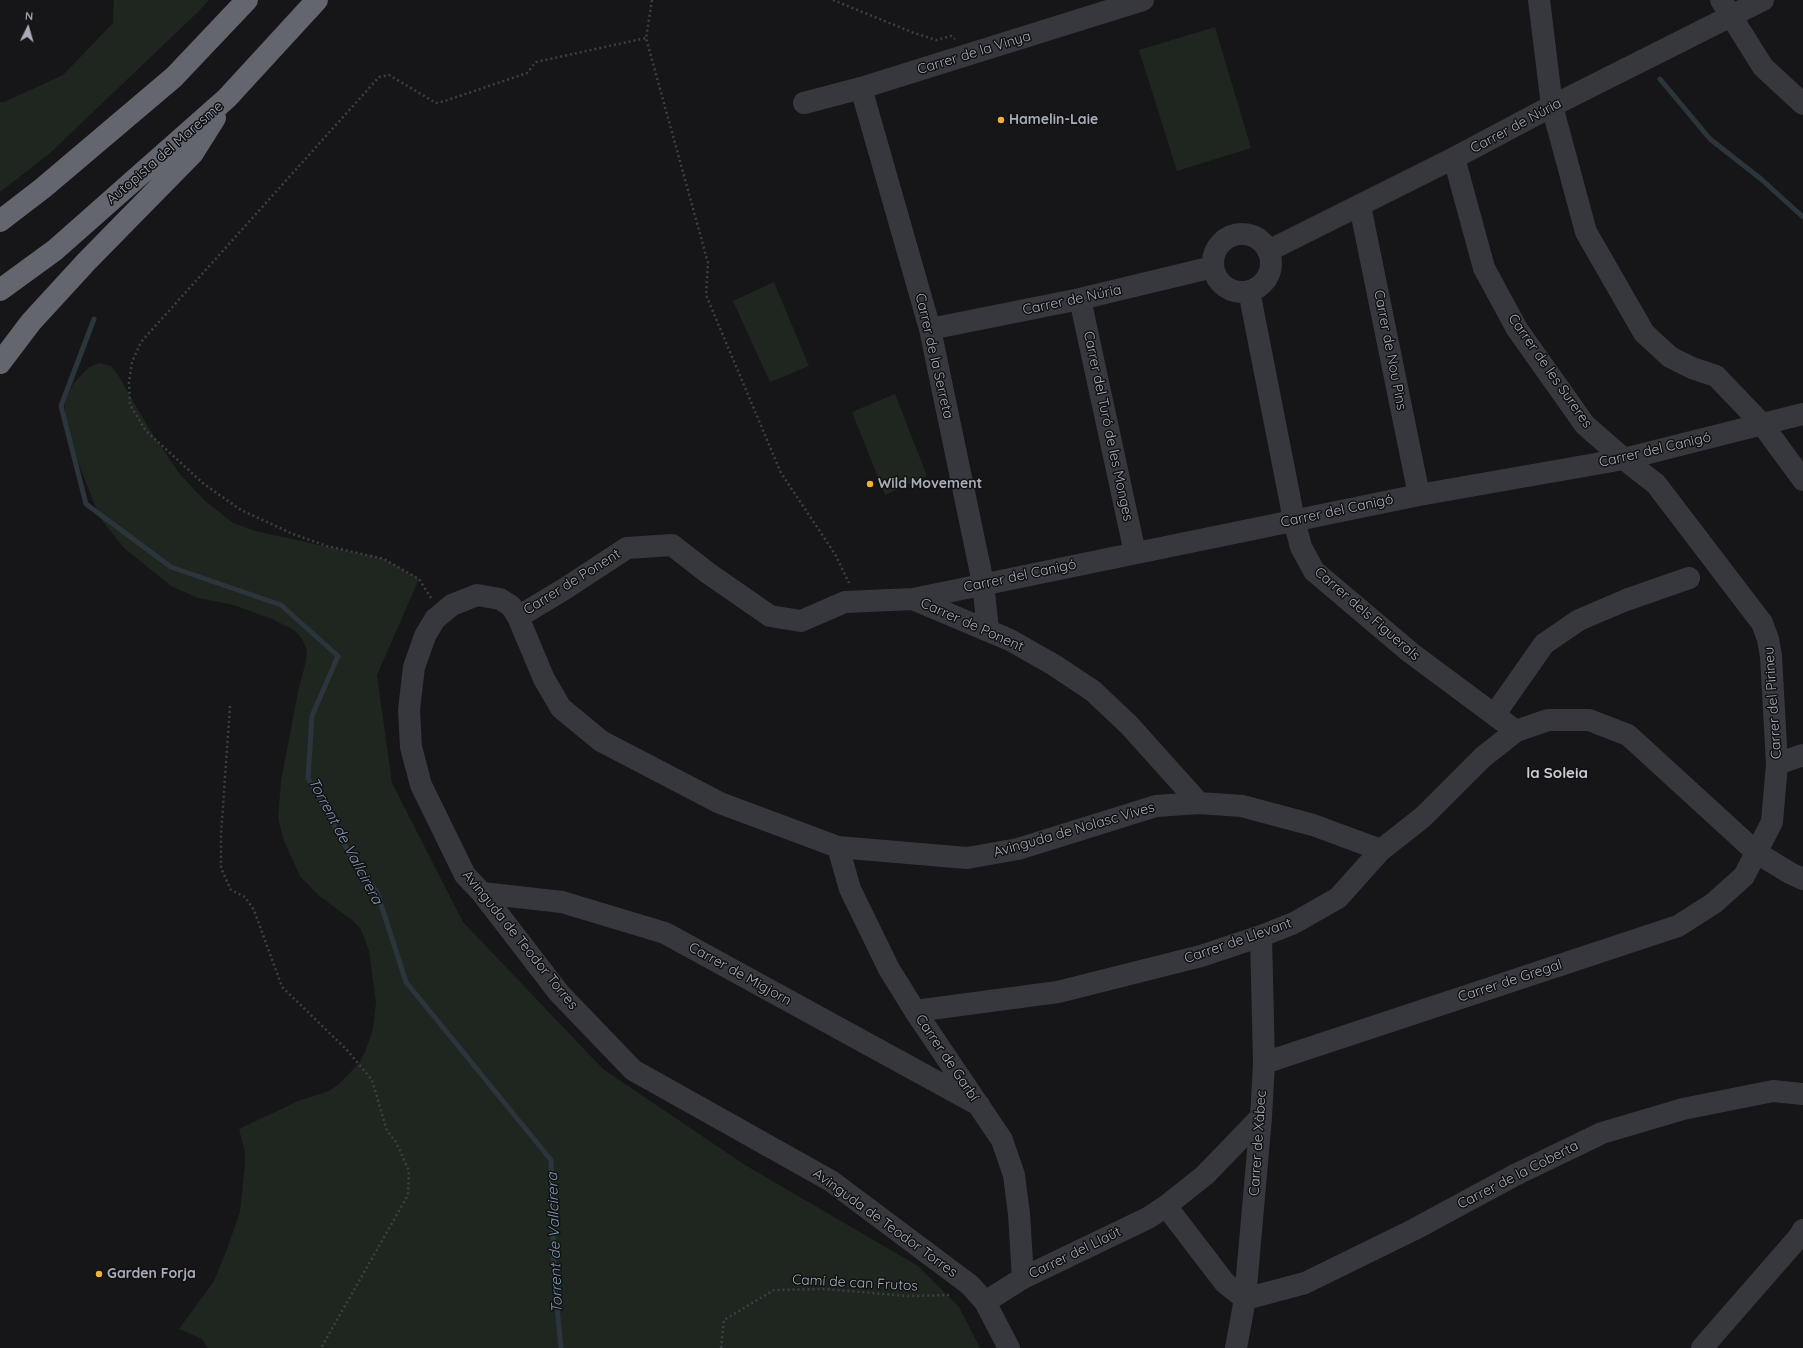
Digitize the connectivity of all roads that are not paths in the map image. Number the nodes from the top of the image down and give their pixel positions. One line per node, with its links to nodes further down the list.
1 (247, 0): 14 (highway)
2 (317, 0): 8 (highway, Autopista del Maresme)
3 (1143, 0): 7 (street, Carrer de la Vinya)
4 (1539, 0): 11 (street)
5 (1763, 0): 6 (street, Carrer de Núria)
6 (1726, 9): 10 (street); 11 (street, Carrer de Núria)
7 (861, 88): 9 (street, Carrer de la Vinya); 20 (street, Carrer de la Serreta)
8 (227, 98): 17 (highway, Autopista del Maresme); 21 (highway)
9 (804, 103)
10 (1803, 104)
11 (1552, 106): 12 (street, Carrer de Núria); 23 (street)
12 (1454, 158): 13 (street, Carrer de Núria); 24 (street, Carrer de les Sureres)
13 (1360, 206): 15 (street, Carrer de Núria); 26 (street, Carrer de Nou Pins)
14 (0, 220)
15 (1268, 251): 16 (street); 18 (street)
16 (1213, 267): 18 (street); 19 (street, Carrer de Núria)
17 (0, 290)
18 (1248, 291): 27 (street, Carrer dels Figuerals)
19 (1080, 299): 20 (street, Carrer de Núria); 28 (street, Carrer del Turó de les Monges)
20 (930, 329): 30 (street, Carrer de la Serreta)
21 (0, 363)
22 (1803, 414): 23 (street)
23 (1762, 424): 24 (street, Carrer del Canigó); 25 (street)
24 (1624, 459): 26 (street, Carrer del Canigó); 37 (street, Carrer del Pirineu)
25 (1803, 480)
26 (1419, 495): 27 (street, Carrer del Canigó)
27 (1294, 520): 28 (street, Carrer del Canigó); 34 (street, Carrer dels Figuerals)
28 (1135, 553): 30 (street, Carrer del Canigó)
29 (1690, 578): 34 (street)
30 (983, 583): 31 (street, Carrer del Canigó); 33 (street, Carrer de la Serreta)
31 (913, 599): 32 (street, Carrer de Ponent); 33 (street, Carrer de Ponent)
32 (518, 617): 39 (street, Avinguda de Nolasc Vives); 45 (street, Avinguda de Teodor Torres)
33 (988, 630): 38 (street, Carrer de Ponent)
34 (1496, 714): 35 (street, Carrer dels Figuerals)
35 (1516, 731): 40 (street, Carrer de Llevant); 41 (street, Carrer de Llevant)
36 (1803, 755): 37 (street)
37 (1777, 764): 41 (street, Carrer del Pirineu)
38 (1199, 803): 39 (street, Avinguda de Nolasc Vives); 40 (street, Avinguda de Nolasc Vives)
39 (838, 847): 47 (street, Carrer de Garbí)
40 (1382, 850): 46 (street, Carrer de Llevant)
41 (1757, 852): 42 (street, Carrer del Pirineu); 43 (street)
42 (1744, 876): 48 (street, Carrer de Gregal)
43 (1796, 876): 44 (street)
44 (1803, 892)
45 (482, 893): 50 (street, Carrer de Migjorn); 56 (street, Avinguda de Teodor Torres)
46 (1261, 936): 47 (street, Carrer de Llevant); 48 (street, Carrer de Xàbec)
47 (914, 1011): 50 (street, Carrer de Garbí)
48 (1264, 1063): 51 (street, Carrer de Xàbec)
49 (1803, 1094): 55 (street, Carrer de la Coberta)
50 (979, 1105): 54 (street, Carrer de Garbí)
51 (1261, 1118): 52 (street, Carrer del Llaüt); 55 (street, Carrer de Xàbec)
52 (1166, 1206): 54 (street, Carrer del Llaüt); 55 (street)
53 (1803, 1230): 59 (street)
54 (1023, 1278): 56 (street, Carrer del Llaüt)
55 (1246, 1299): 58 (street, Carrer de Xàbec)
56 (985, 1302): 57 (street, Avinguda de Teodor Torres)
57 (1009, 1348)
58 (1236, 1348)
59 (1702, 1348)

